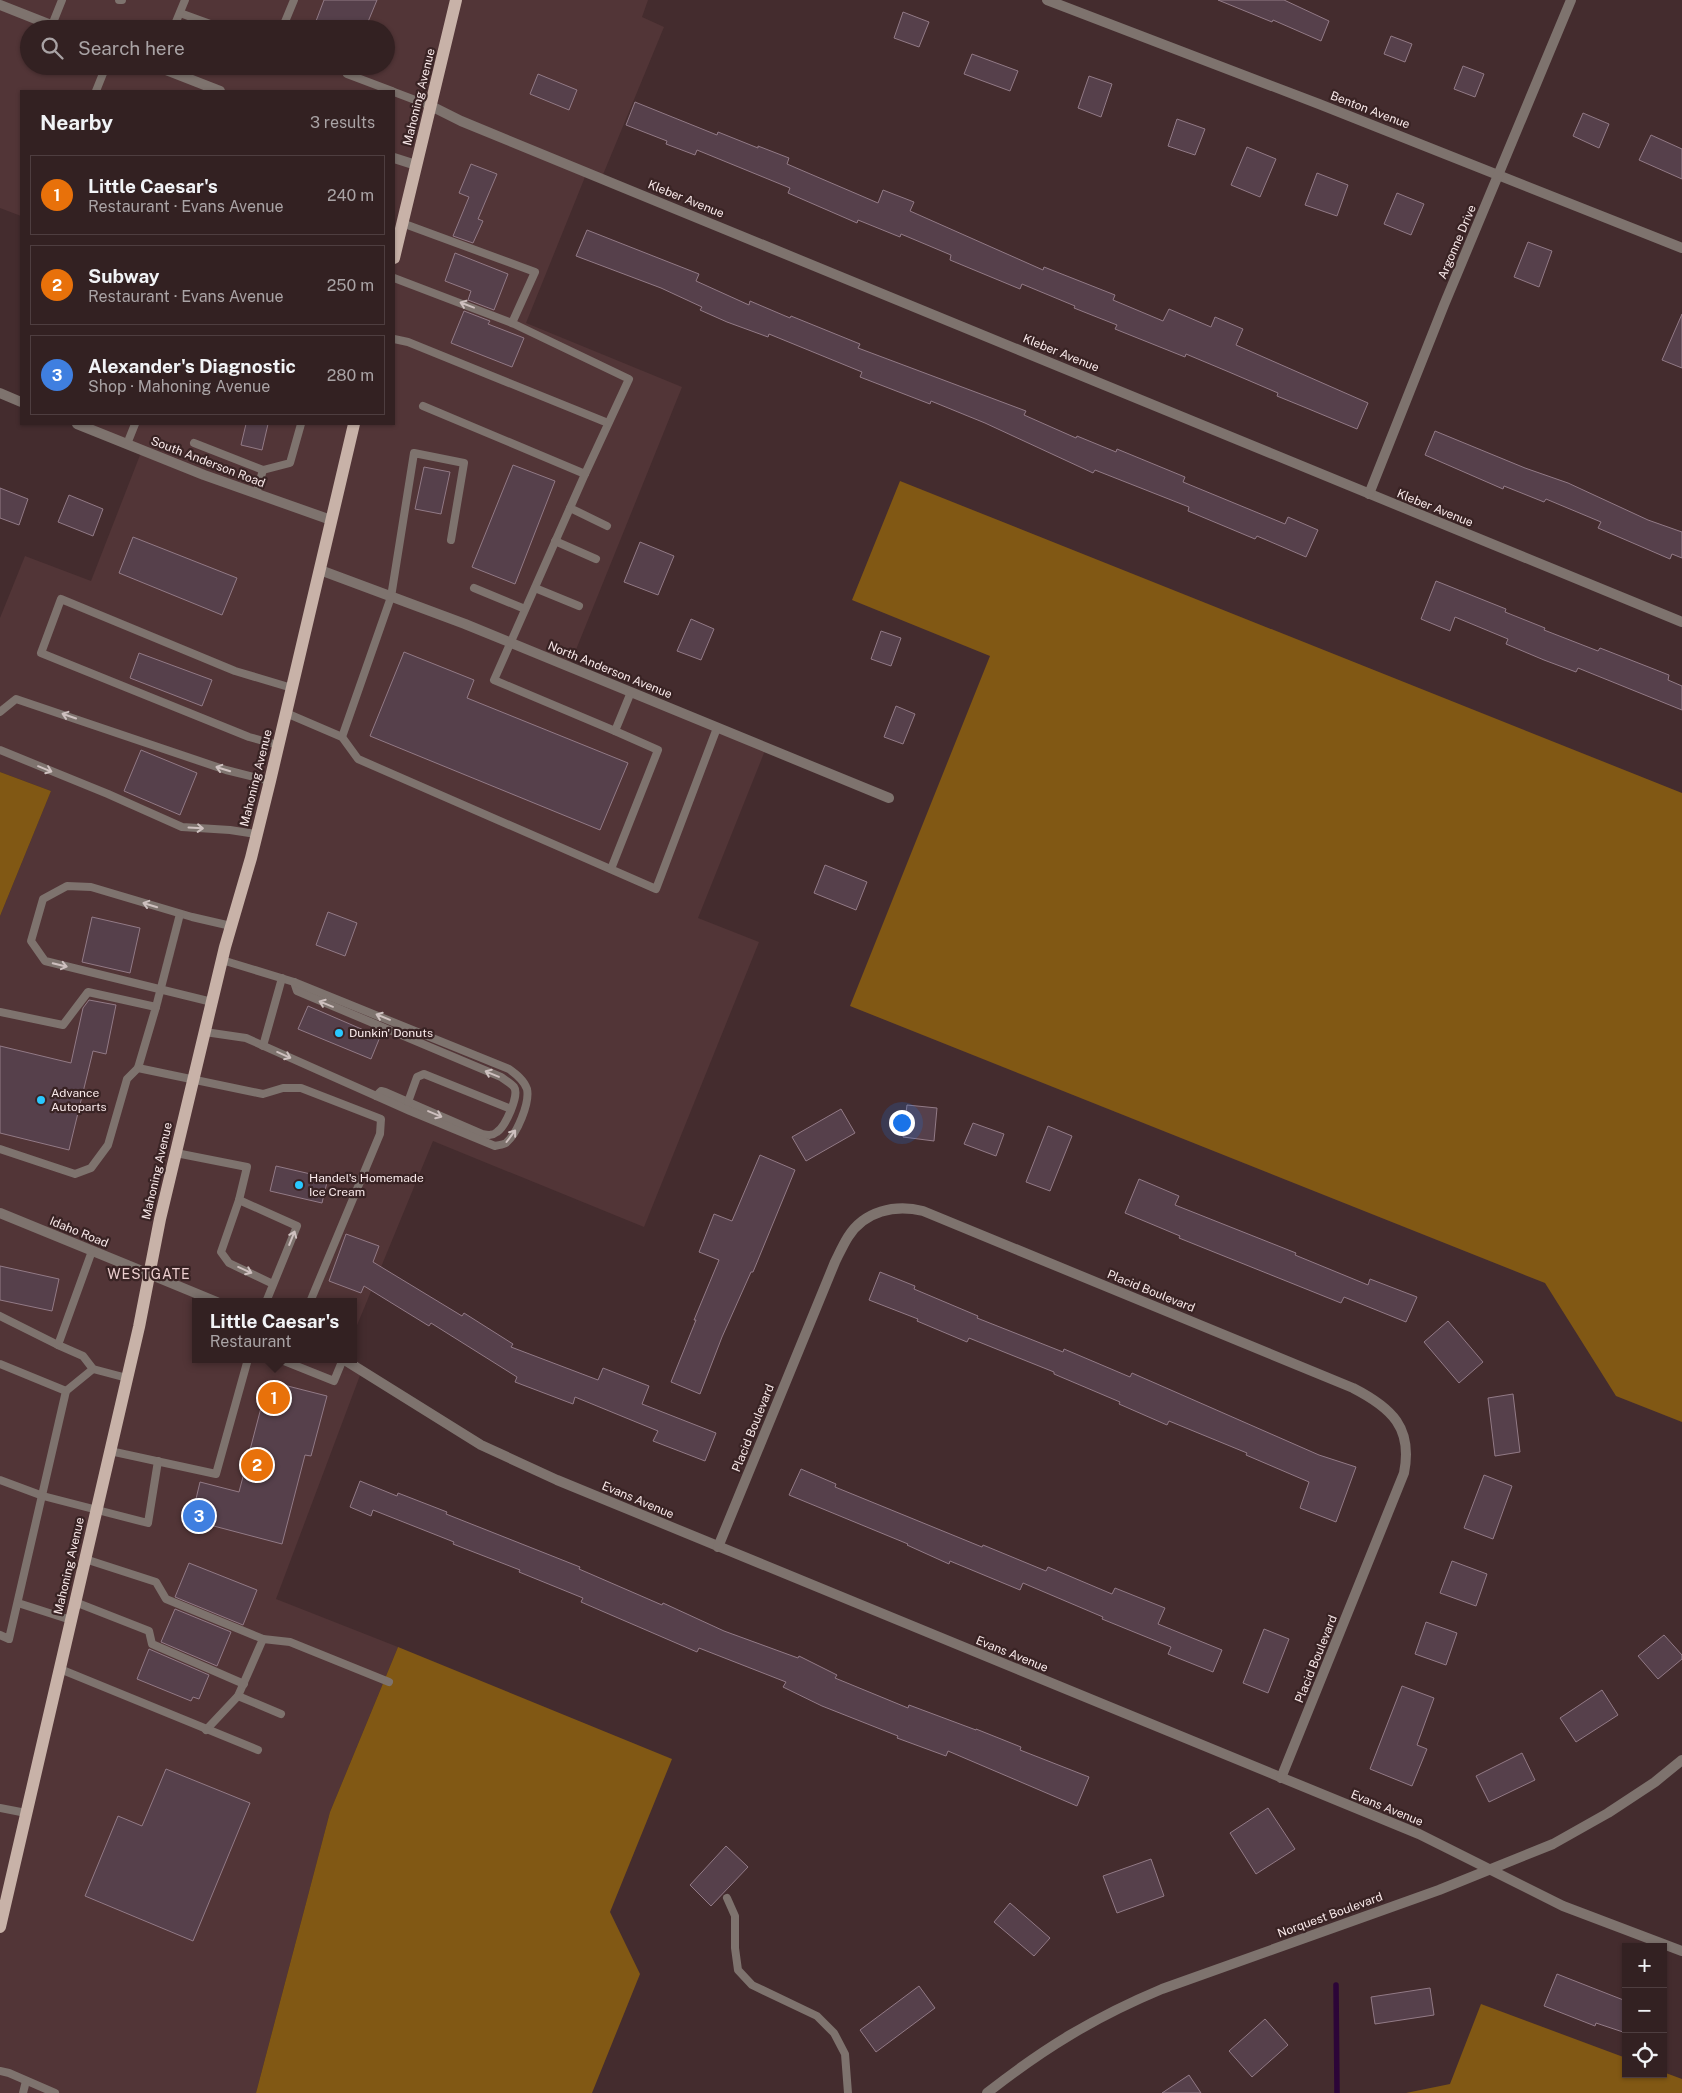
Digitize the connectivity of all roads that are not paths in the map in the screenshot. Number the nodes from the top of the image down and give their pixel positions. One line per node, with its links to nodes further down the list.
1 (62, 0): 10 (lane)
2 (185, 0): 8 (lane)
3 (294, 0): 13 (lane)
4 (456, 0): 21 (main road, Mahoning Avenue)
5 (1046, 0): 24 (street, Benton Avenue)
6 (1571, 0): 24 (street, Argonne Drive)
7 (0, 5): 9 (street)
8 (180, 13): 11 (lane); 12 (lane)
9 (38, 20)
10 (58, 20)
11 (177, 20)
12 (199, 20)
13 (286, 20)
14 (102, 75): 17 (lane)
15 (180, 75): 18 (street)
16 (350, 75): 19 (lane)
17 (96, 90)
18 (218, 90)
19 (388, 90)
20 (395, 93): 21 (lane)
21 (431, 106): 23 (main road, Mahoning Avenue); 44 (street, Kleber Avenue)
22 (395, 158): 23 (street)
23 (416, 165): 25 (main road, Mahoning Avenue)
24 (1499, 175): 26 (street, Benton Avenue); 44 (street, Argonne Drive)
25 (402, 223): 27 (main road, Mahoning Avenue); 29 (lane)
26 (1682, 248)
27 (395, 254)
28 (395, 278): 29 (lane, one-way to 28)
29 (512, 323): 34 (lane)
30 (395, 339): 34 (lane)
31 (0, 393): 32 (street)
32 (20, 402)
33 (423, 406): 42 (lane)
34 (608, 423): 42 (lane)
35 (80, 425): 40 (street, South Anderson Road)
36 (135, 425): 40 (lane)
37 (302, 425): 41 (lane)
38 (354, 425): 46 (main road, Mahoning Avenue)
39 (194, 443): 41 (lane)
40 (127, 444): 43 (street, South Anderson Road)
41 (263, 470): 43 (lane)
42 (585, 474): 45 (lane)
43 (256, 494): 46 (street, South Anderson Road)
44 (1369, 494): 57 (street, Kleber Avenue)
45 (570, 508): 47 (lane); 49 (lane)
46 (331, 520): 51 (main road, Mahoning Avenue)
47 (608, 526)
48 (451, 540): 54 (lane)
49 (555, 541): 50 (lane); 53 (lane)
50 (596, 559)
51 (320, 570): 54 (street, North Anderson Avenue); 59 (main road, Mahoning Avenue)
52 (474, 588): 56 (lane)
53 (535, 588): 55 (lane); 56 (lane)
54 (391, 597): 58 (street, North Anderson Avenue); 65 (lane)
55 (579, 606)
56 (525, 608): 58 (lane)
57 (1682, 622)
58 (511, 643): 60 (street, North Anderson Avenue); 64 (lane)
59 (292, 688): 62 (main road, Mahoning Avenue); 66 (lane)
60 (631, 692): 63 (street, North Anderson Avenue); 64 (lane)
61 (0, 712): 68 (lane, one-way to 61)
62 (286, 713): 65 (lane); 66 (main road, Mahoning Avenue)
63 (717, 728): 69 (street, North Anderson Avenue); 71 (lane)
64 (615, 731): 71 (lane)
65 (342, 737): 71 (lane)
66 (278, 745): 68 (main road, Mahoning Avenue)
67 (0, 750): 70 (lane, one-way to 70)
68 (270, 781): 70 (main road, Mahoning Avenue)
69 (889, 798)
70 (256, 834): 73 (main road, Mahoning Avenue)
71 (611, 869)
72 (180, 914): 73 (lane); 77 (lane); 77 (lane, one-way to 77)
73 (231, 926): 74 (main road, Mahoning Avenue)
74 (222, 960): 75 (lane); 78 (main road, Mahoning Avenue)
75 (282, 978): 76 (lane); 82 (lane)
76 (294, 982): 85 (lane, one-way to 76); 87 (lane, one-way to 76)
77 (161, 990): 78 (lane); 79 (lane)
78 (212, 1002): 81 (main road, Mahoning Avenue)
79 (156, 1007): 80 (lane); 83 (lane)
80 (0, 1012)
81 (205, 1032): 82 (lane); 84 (main road, Mahoning Avenue)
82 (262, 1046): 85 (lane, one-way to 85)
83 (138, 1068): 84 (lane); 88 (lane)
84 (193, 1079): 89 (main road, Mahoning Avenue); 97 (lane)
85 (376, 1096): 86 (lane)
86 (408, 1102): 87 (lane, one-way to 87); 87 (lane)
87 (511, 1109)
88 (0, 1149)
89 (176, 1153): 90 (lane); 93 (main road, Mahoning Avenue)
90 (239, 1200): 94 (lane, one-way to 94); 94 (lane, one-way to 90)
91 (0, 1213): 92 (street, Idaho Road)
92 (92, 1251): 93 (street, Idaho Road); 99 (lane)
93 (149, 1274): 95 (street); 106 (main road, Mahoning Avenue)
94 (273, 1284): 96 (lane)
95 (207, 1298)
96 (268, 1298)
97 (312, 1298)
98 (0, 1316): 99 (lane)
99 (58, 1345): 105 (lane)
100 (247, 1363): 109 (lane)
101 (288, 1363): 102 (lane)
102 (341, 1363)
103 (349, 1363): 113 (street, Evans Avenue)
104 (0, 1364): 107 (lane)
105 (93, 1369): 106 (lane); 107 (lane)
106 (127, 1378): 108 (main road, Mahoning Avenue)
107 (66, 1391): 111 (lane)
108 (110, 1451): 109 (lane); 112 (main road, Mahoning Avenue)
109 (158, 1461): 112 (lane)
110 (0, 1480): 111 (lane)
111 (43, 1496): 112 (lane); 116 (lane)
112 (97, 1509): 114 (main road, Mahoning Avenue)
113 (718, 1547): 128 (street, Evans Avenue); 128 (street, Placid Boulevard)
114 (85, 1559): 115 (main road, Mahoning Avenue); 119 (lane)
115 (75, 1602): 117 (main road, Mahoning Avenue); 122 (lane)
116 (18, 1603): 117 (lane); 118 (lane)
117 (71, 1620): 120 (main road, Mahoning Avenue)
118 (0, 1635)
119 (263, 1639): 121 (lane); 122 (lane)
120 (60, 1669): 125 (lane); 130 (main road, Mahoning Avenue)
121 (389, 1682)
122 (244, 1684): 123 (lane)
123 (238, 1696): 124 (lane); 125 (lane)
124 (282, 1714)
125 (206, 1730): 126 (lane)
126 (258, 1750)
127 (1682, 1760): 131 (street, Norquest Boulevard)
128 (1281, 1778): 131 (street, Evans Avenue)
129 (0, 1808): 130 (lane)
130 (26, 1813): 133 (main road, Mahoning Avenue)
131 (1490, 1870): 134 (street, Evans Avenue); 140 (street, Norquest Boulevard)
132 (727, 1898): 139 (lane)
133 (0, 1927)
134 (1682, 1951)
135 (0, 2071): 136 (lane)
136 (26, 2081): 137 (lane); 138 (lane)
137 (23, 2093)
138 (56, 2093)
139 (848, 2093)
140 (987, 2093)

